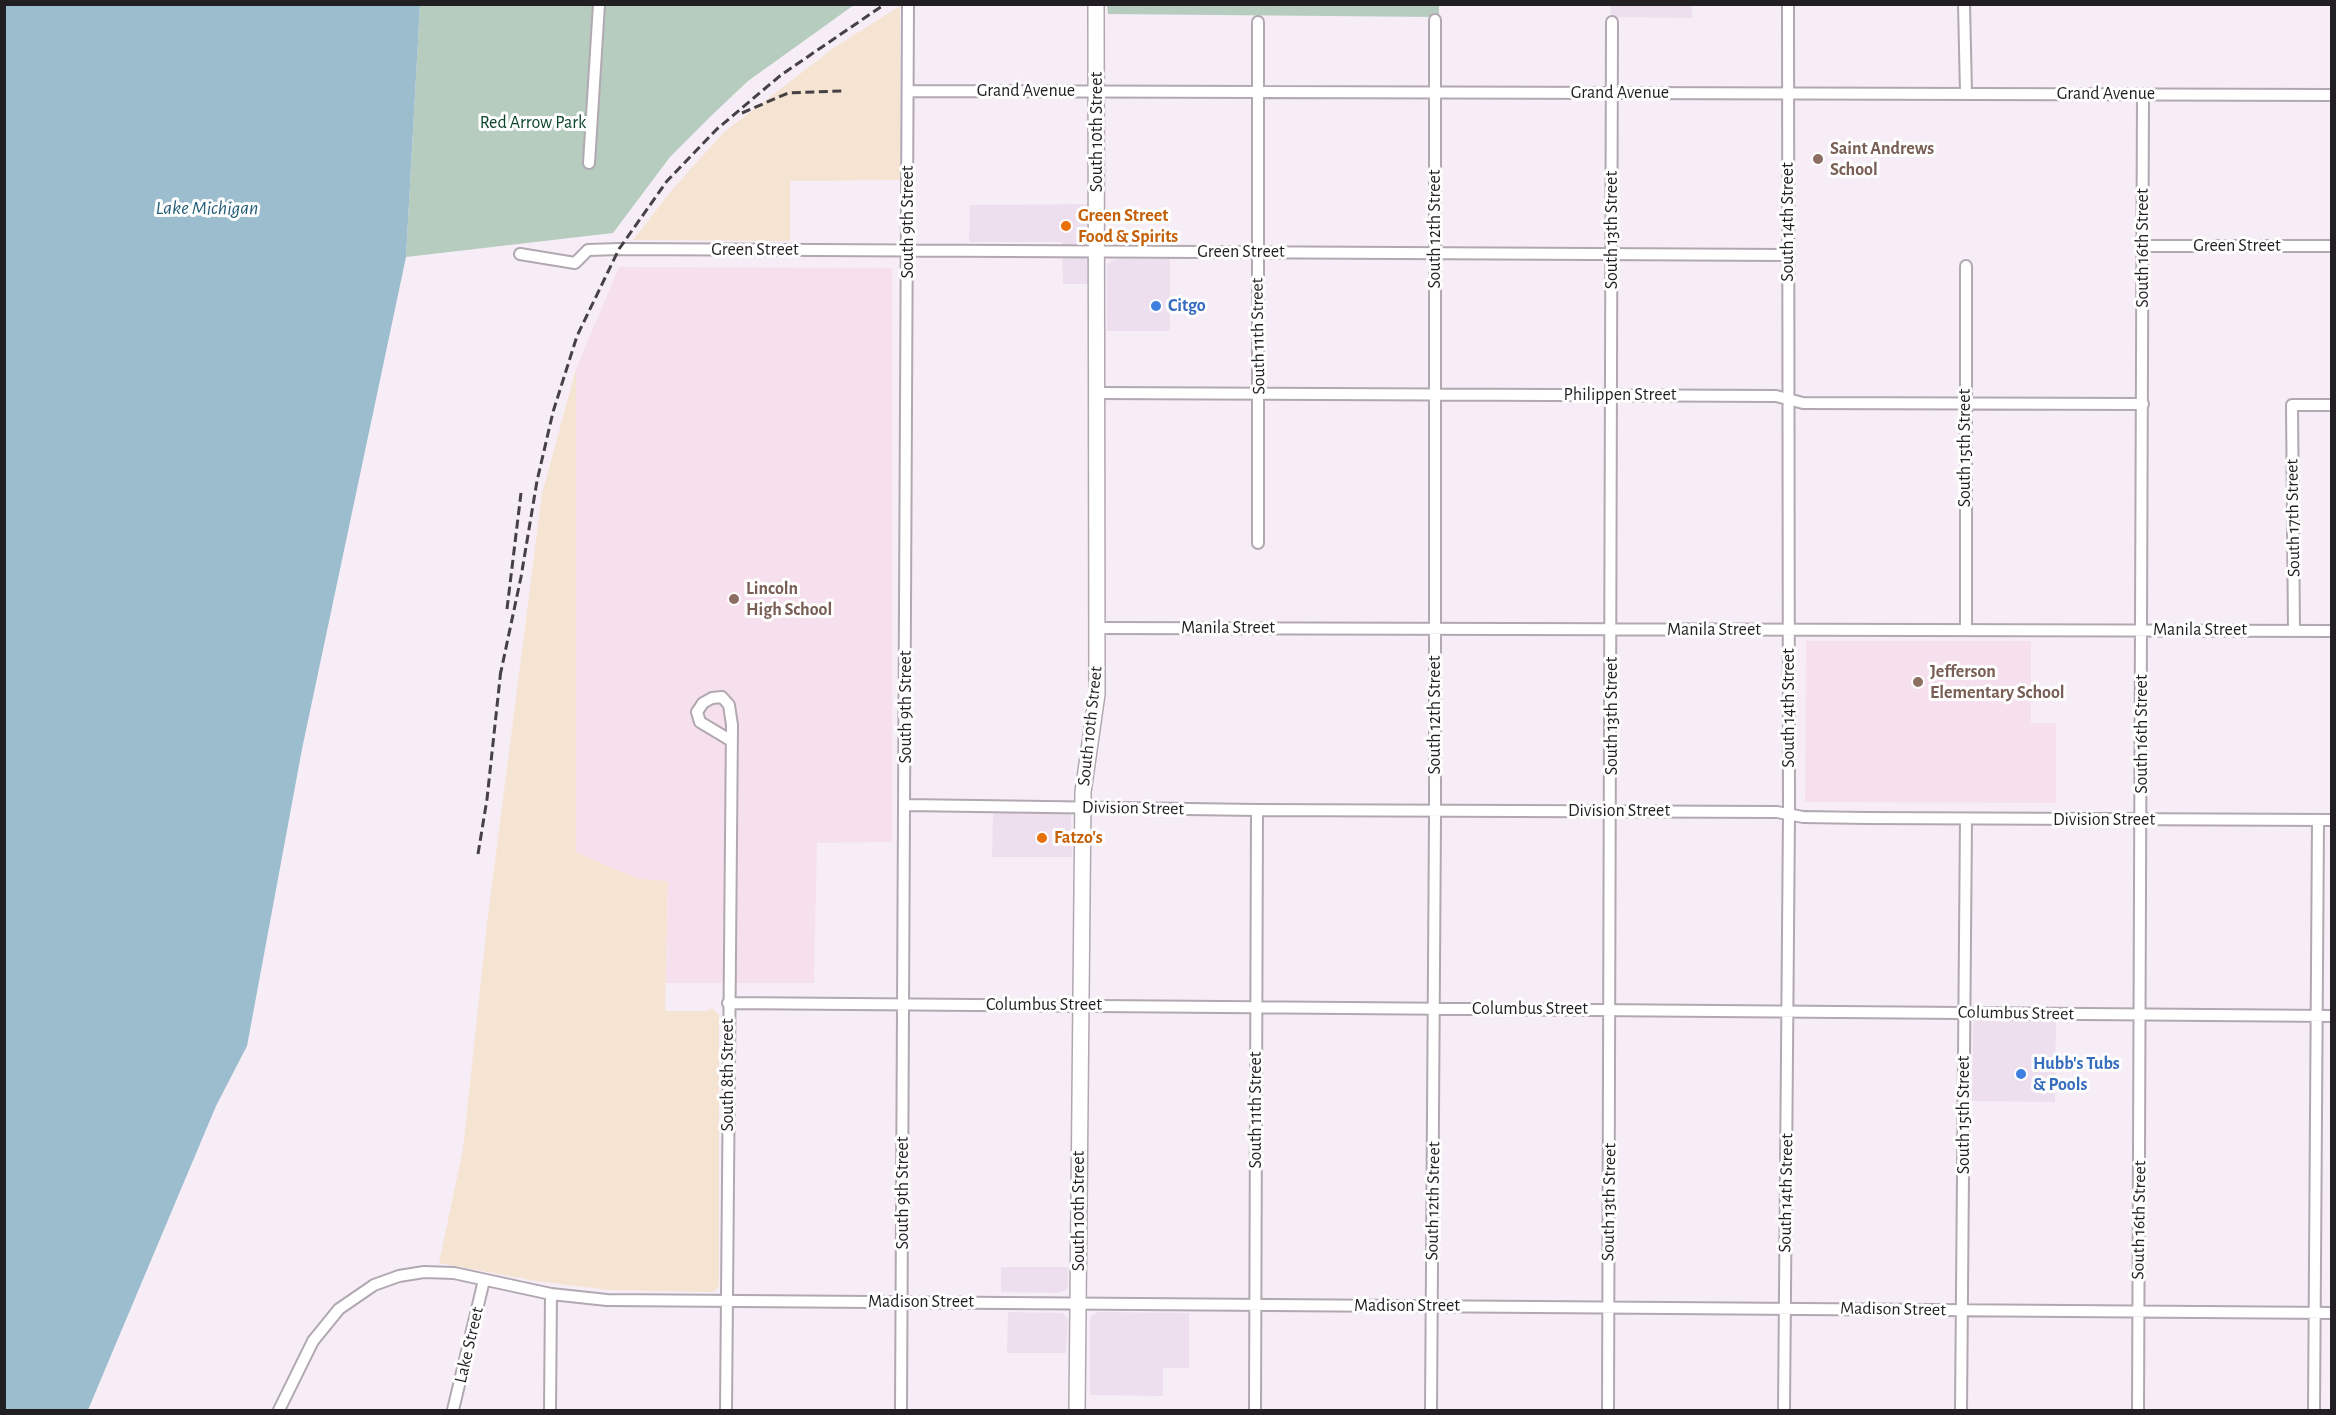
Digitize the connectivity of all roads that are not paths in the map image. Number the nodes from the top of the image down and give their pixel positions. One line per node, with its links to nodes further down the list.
1 (599, 4): 18 (street)
2 (908, 4): 9 (street, South 9th Street)
3 (1096, 4): 10 (street, South 10th Street)
4 (1788, 4): 15 (street, South 14th Street)
5 (1964, 4): 14 (street)
6 (1435, 20): 12 (street, South 12th Street)
7 (1258, 22): 11 (street, South 11th Street)
8 (1612, 22): 13 (street, South 13th Street)
9 (909, 90): 10 (street, Grand Avenue); 21 (street, South 9th Street)
10 (1096, 92): 11 (street, Grand Avenue); 22 (street, South 10th Street)
11 (1258, 92): 12 (street, Grand Avenue); 23 (street, South 11th Street)
12 (1435, 92): 13 (street, Grand Avenue); 24 (street, South 12th Street)
13 (1613, 93): 15 (street, Grand Avenue); 25 (street, South 13th Street)
14 (1966, 93): 15 (street, Grand Avenue); 16 (street, Grand Avenue)
15 (1789, 94): 27 (street, South 14th Street)
16 (2143, 94): 17 (street, Grand Avenue); 19 (street, South 16th Street)
17 (2331, 95)
18 (589, 163)
19 (2143, 246): 20 (street, Green Street); 35 (street, South 16th Street)
20 (2331, 246)
21 (908, 251): 22 (street, Green Street); 26 (street, Green Street); 47 (street, South 9th Street)
22 (1098, 251): 23 (street, Green Street); 29 (street, South 10th Street)
23 (1257, 252): 24 (street, Green Street); 30 (street, South 11th Street)
24 (1435, 253): 25 (street, Green Street); 32 (street, South 12th Street)
25 (1612, 253): 27 (street, Green Street); 31 (street, South 13th Street)
26 (520, 254)
27 (1788, 255): 33 (street, South 14th Street)
28 (1966, 266): 34 (street, South 15th Street)
29 (1097, 393): 30 (street, Philippen Street); 38 (street, South 10th Street)
30 (1259, 393): 32 (street, Philippen Street); 37 (street, South 11th Street)
31 (1612, 394): 32 (street, Philippen Street); 33 (street, Philippen Street); 40 (street, South 13th Street)
32 (1434, 395): 39 (street, South 12th Street)
33 (1789, 399): 34 (street, Philippen Street); 42 (street, South 14th Street)
34 (1965, 404): 35 (street, Philippen Street); 41 (street, South 15th Street)
35 (2143, 404): 43 (street, South 16th Street)
36 (2331, 405): 44 (street, South 17th Street)
37 (1258, 543)
38 (1097, 628): 39 (street, Manila Street); 48 (street, South 10th Street)
39 (1435, 628): 40 (street, Manila Street); 50 (street, South 12th Street)
40 (1612, 629): 42 (street, Manila Street); 51 (street, South 13th Street)
41 (1966, 629): 42 (street, Manila Street); 43 (street, Manila Street)
42 (1789, 630): 52 (street, South 14th Street)
43 (2143, 630): 44 (street, Manila Street); 54 (street, South 16th Street)
44 (2294, 631): 45 (street, Manila Street)
45 (2331, 631)
46 (730, 740): 57 (street, South 8th Street)
47 (906, 805): 48 (street, Division Street); 58 (street, South 9th Street)
48 (1082, 807): 49 (street, Division Street); 59 (street, South 10th Street)
49 (1257, 810): 50 (street, Division Street); 60 (street, South 11th Street)
50 (1435, 810): 51 (street, Division Street); 61 (street, South 12th Street)
51 (1612, 811): 52 (street, Division Street); 62 (street, South 13th Street)
52 (1789, 814): 53 (street, Division Street); 63 (street, South 14th Street)
53 (1966, 819): 54 (street, Division Street); 64 (street, South 15th Street)
54 (2142, 820): 55 (street, Division Street); 65 (street, South 16th Street)
55 (2318, 820): 56 (street, Division Street); 66 (street)
56 (2331, 820)
57 (728, 1003): 58 (street, Columbus Street); 70 (street, South 8th Street)
58 (904, 1004): 59 (street, Columbus Street); 71 (street, South 9th Street)
59 (1080, 1005): 60 (street, Columbus Street); 72 (street, South 10th Street)
60 (1256, 1006): 61 (street, Columbus Street); 73 (street, South 11th Street)
61 (1434, 1008): 62 (street, Columbus Street); 74 (street, South 12th Street)
62 (1611, 1010): 63 (street, Columbus Street); 75 (street, South 13th Street)
63 (1788, 1011): 64 (street, Columbus Street); 76 (street, South 14th Street)
64 (1964, 1013): 65 (street, Columbus Street); 77 (street, South 15th Street)
65 (2141, 1015): 66 (street, Columbus Street); 78 (street, South 16th Street)
66 (2318, 1016): 67 (street, Columbus Street); 79 (street)
67 (2331, 1016)
68 (484, 1280): 69 (street, Madison Street); 81 (street, Madison Street); 82 (street, Lake Street)
69 (551, 1294): 70 (street, Madison Street); 83 (street)
70 (726, 1302): 71 (street, Madison Street); 84 (street, South 8th Street)
71 (902, 1302): 72 (street, Madison Street); 85 (street, South 9th Street)
72 (1078, 1303): 73 (street, Madison Street); 86 (street, South 10th Street)
73 (1255, 1305): 74 (street, Madison Street); 87 (street, South 11th Street)
74 (1431, 1306): 75 (street, Madison Street); 88 (street, South 12th Street)
75 (1608, 1308): 76 (street, Madison Street); 89 (street, South 13th Street)
76 (1785, 1309): 77 (street, Madison Street); 90 (street, South 14th Street)
77 (1963, 1310): 78 (street, Madison Street); 91 (street, South 15th Street)
78 (2138, 1311): 79 (street, Madison Street); 92 (street, South 16th Street)
79 (2315, 1313): 80 (street, Madison Street); 93 (street)
80 (2331, 1313)
81 (279, 1410)
82 (453, 1410)
83 (550, 1410)
84 (726, 1410)
85 (901, 1410)
86 (1077, 1410)
87 (1255, 1410)
88 (1431, 1410)
89 (1608, 1410)
90 (1784, 1410)
91 (1961, 1410)
92 (2138, 1410)
93 (2314, 1410)

